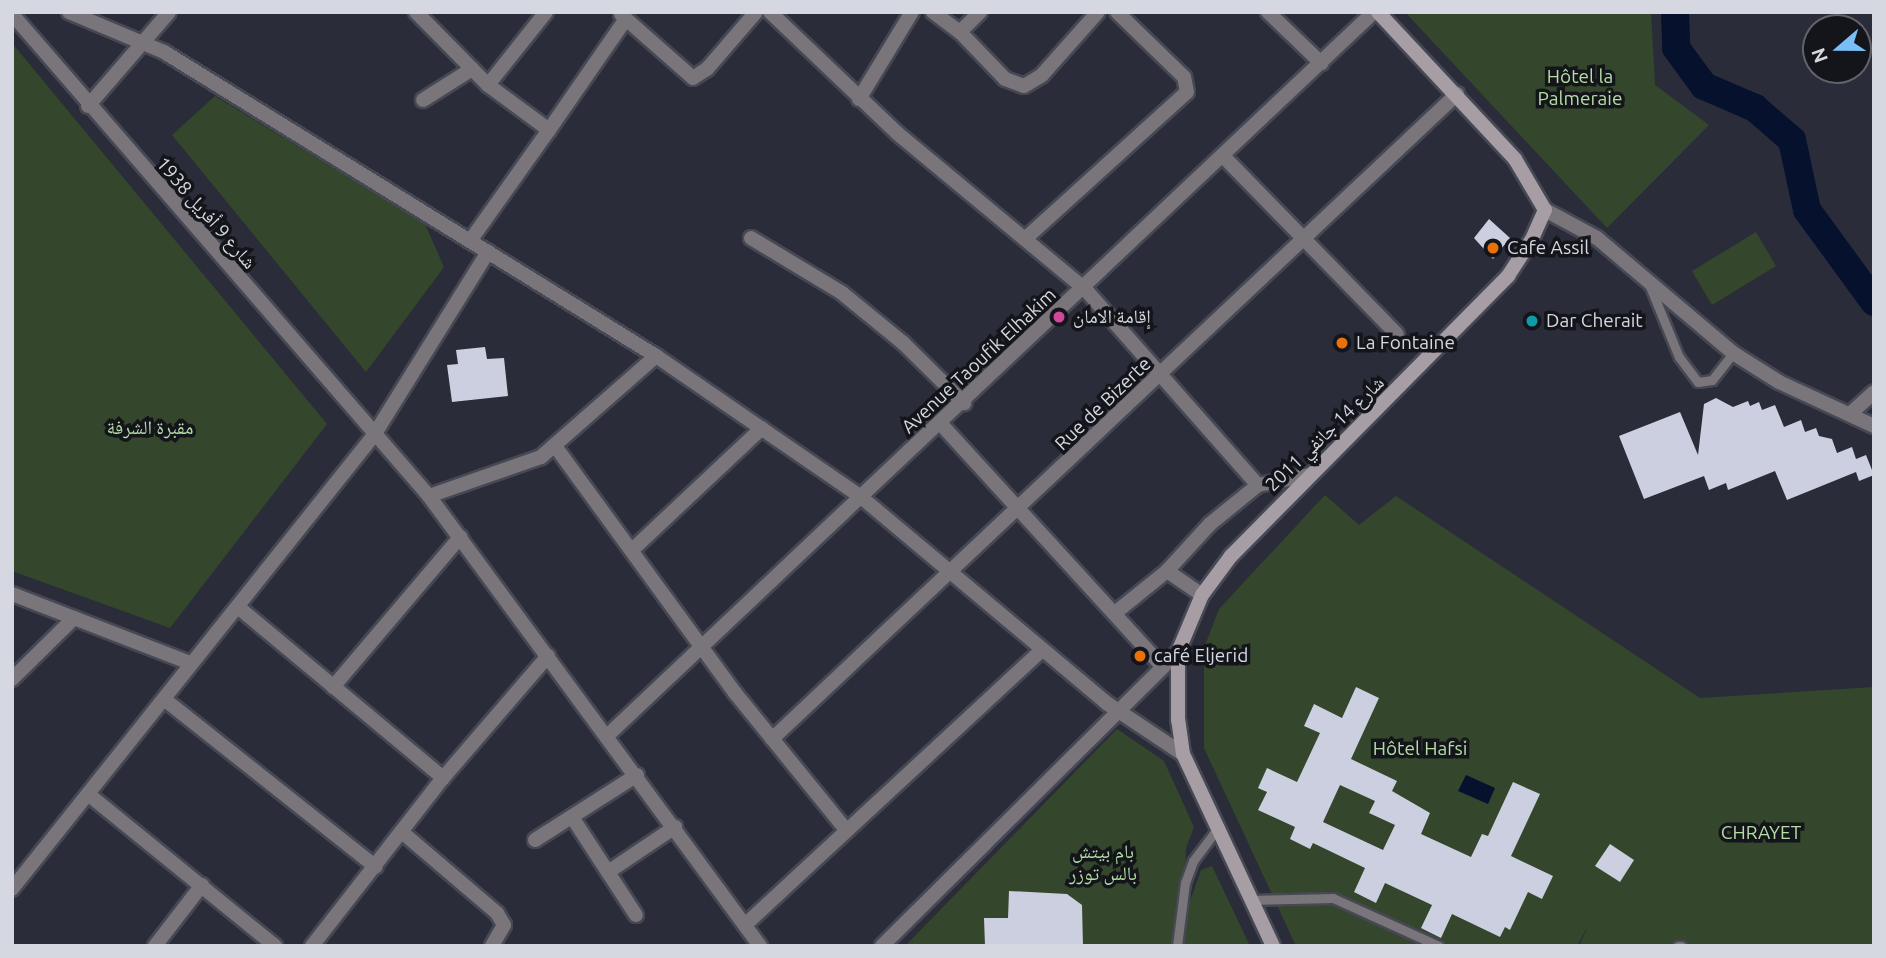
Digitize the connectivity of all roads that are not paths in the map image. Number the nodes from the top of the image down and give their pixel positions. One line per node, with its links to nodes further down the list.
1 (69, 12): 17 (street)
2 (169, 12): 17 (street)
3 (416, 12): 19 (street)
4 (546, 12): 20 (street)
5 (756, 12): 15 (street)
6 (770, 12): 22 (street)
7 (912, 12): 22 (street)
8 (933, 12): 16 (street)
9 (980, 12): 16 (street)
10 (1098, 12): 16 (street)
11 (1117, 12): 30 (street)
12 (1268, 12): 18 (street)
13 (1376, 12): 18 (street, Avenue Taoufik Elhakim); 21 (main road)
14 (12, 14): 24 (street, شارع 9 أفريل 1938)
15 (623, 15): 25 (street)
16 (960, 32)
17 (145, 43): 24 (street); 31 (street)
18 (1321, 63): 26 (street, Avenue Taoufik Elhakim)
19 (472, 69): 20 (street); 23 (street)
20 (488, 85): 25 (street)
21 (1457, 94): 27 (main road); 28 (street, Rue de Bizerte)
22 (859, 99): 30 (street)
23 (423, 100)
24 (88, 106): 45 (street, شارع 9 أفريل 1938)
25 (549, 130): 31 (street)
26 (1225, 158): 28 (street); 34 (street, Avenue Taoufik Elhakim)
27 (1545, 209): 33 (street); 47 (main road, شارع 14 جانفي 2011)
28 (1304, 237): 35 (street); 38 (street, Rue de Bizerte)
29 (751, 238): 40 (street)
30 (1026, 238): 34 (street)
31 (470, 241): 32 (street)
32 (488, 252): 37 (street); 45 (street)
33 (1648, 284): 36 (street); 36 (lane)
34 (1085, 289): 38 (street); 40 (street, Avenue Taoufik Elhakim)
35 (1397, 334)
36 (1733, 353): 41 (street)
37 (656, 356): 44 (street); 46 (street)
38 (1163, 373): 48 (street); 51 (street, Rue de Bizerte)
39 (1874, 392): 41 (street)
40 (964, 403): 42 (street, Avenue Taoufik Elhakim)
41 (1851, 413): 43 (street)
42 (940, 423): 50 (street, Avenue Taoufik Elhakim); 51 (street)
43 (1874, 426)
44 (762, 428): 50 (street); 53 (street)
45 (374, 435): 49 (street, شارع 9 أفريل 1938); 58 (street)
46 (555, 446): 49 (street); 53 (street)
47 (1310, 475): 48 (street); 57 (main road, شارع 14 جانفي 2011)
48 (1258, 485): 55 (street)
49 (429, 496): 52 (street, شارع 9 أفريل 1938)
50 (861, 497): 54 (street); 61 (street, Avenue Taoufik Elhakim)
51 (1020, 510): 54 (street, Rue de Bizerte); 59 (street)
52 (460, 537): 64 (street, شارع 9 أفريل 1938); 68 (street)
53 (632, 550): 61 (street)
54 (951, 571): 62 (street); 72 (street, Rue de Bizerte)
55 (1167, 571): 57 (street); 59 (street)
56 (12, 594): 60 (street)
57 (1202, 595): 63 (main road, شارع 14 جانفي 2011)
58 (238, 607): 65 (street); 68 (street)
59 (1115, 613): 66 (street)
60 (74, 618): 65 (street); 67 (street)
61 (702, 646): 71 (street, Avenue Taoufik Elhakim); 72 (street)
62 (1042, 650): 70 (street); 79 (street)
63 (1178, 652): 66 (street); 73 (main road, شارع 14 جانفي 2011)
64 (548, 656): 71 (street, شارع 9 أفريل 1938); 75 (street)
65 (191, 663): 69 (street)
66 (1162, 666): 70 (street)
67 (12, 679)
68 (333, 687): 75 (street)
69 (164, 699): 76 (street); 83 (street)
70 (1118, 709): 73 (street); 95 (street)
71 (608, 735): 74 (street, شارع 9 أفريل 1938)
72 (772, 738): 79 (street)
73 (1183, 754): 80 (main road, شارع 14 جانفي 2011)
74 (637, 775): 77 (street); 78 (street, شارع 9 أفريل 1938)
75 (443, 778): 81 (street)
76 (88, 794): 85 (street); 86 (street)
77 (572, 817): 82 (street); 84 (street)
78 (675, 827): 84 (street); 89 (street, شارع 9 أفريل 1938)
79 (847, 831): 89 (street)
80 (1216, 831): 87 (main road, شارع 14 جانفي 2011); 96 (lane)
81 (403, 833): 83 (street); 93 (street)
82 (535, 840)
83 (376, 867): 92 (street)
84 (608, 872): 88 (street)
85 (202, 885): 90 (street); 91 (street)
86 (12, 889)
87 (1249, 900): 97 (main road, شارع 14 جانفي 2011); 98 (lane)
88 (636, 915)
89 (746, 925): 94 (street, شارع 9 أفريل 1938)
90 (155, 946)
91 (275, 946)
92 (312, 946)
93 (492, 946)
94 (760, 946)
95 (882, 946)
96 (1177, 946)
97 (1273, 946)
98 (1439, 946)

